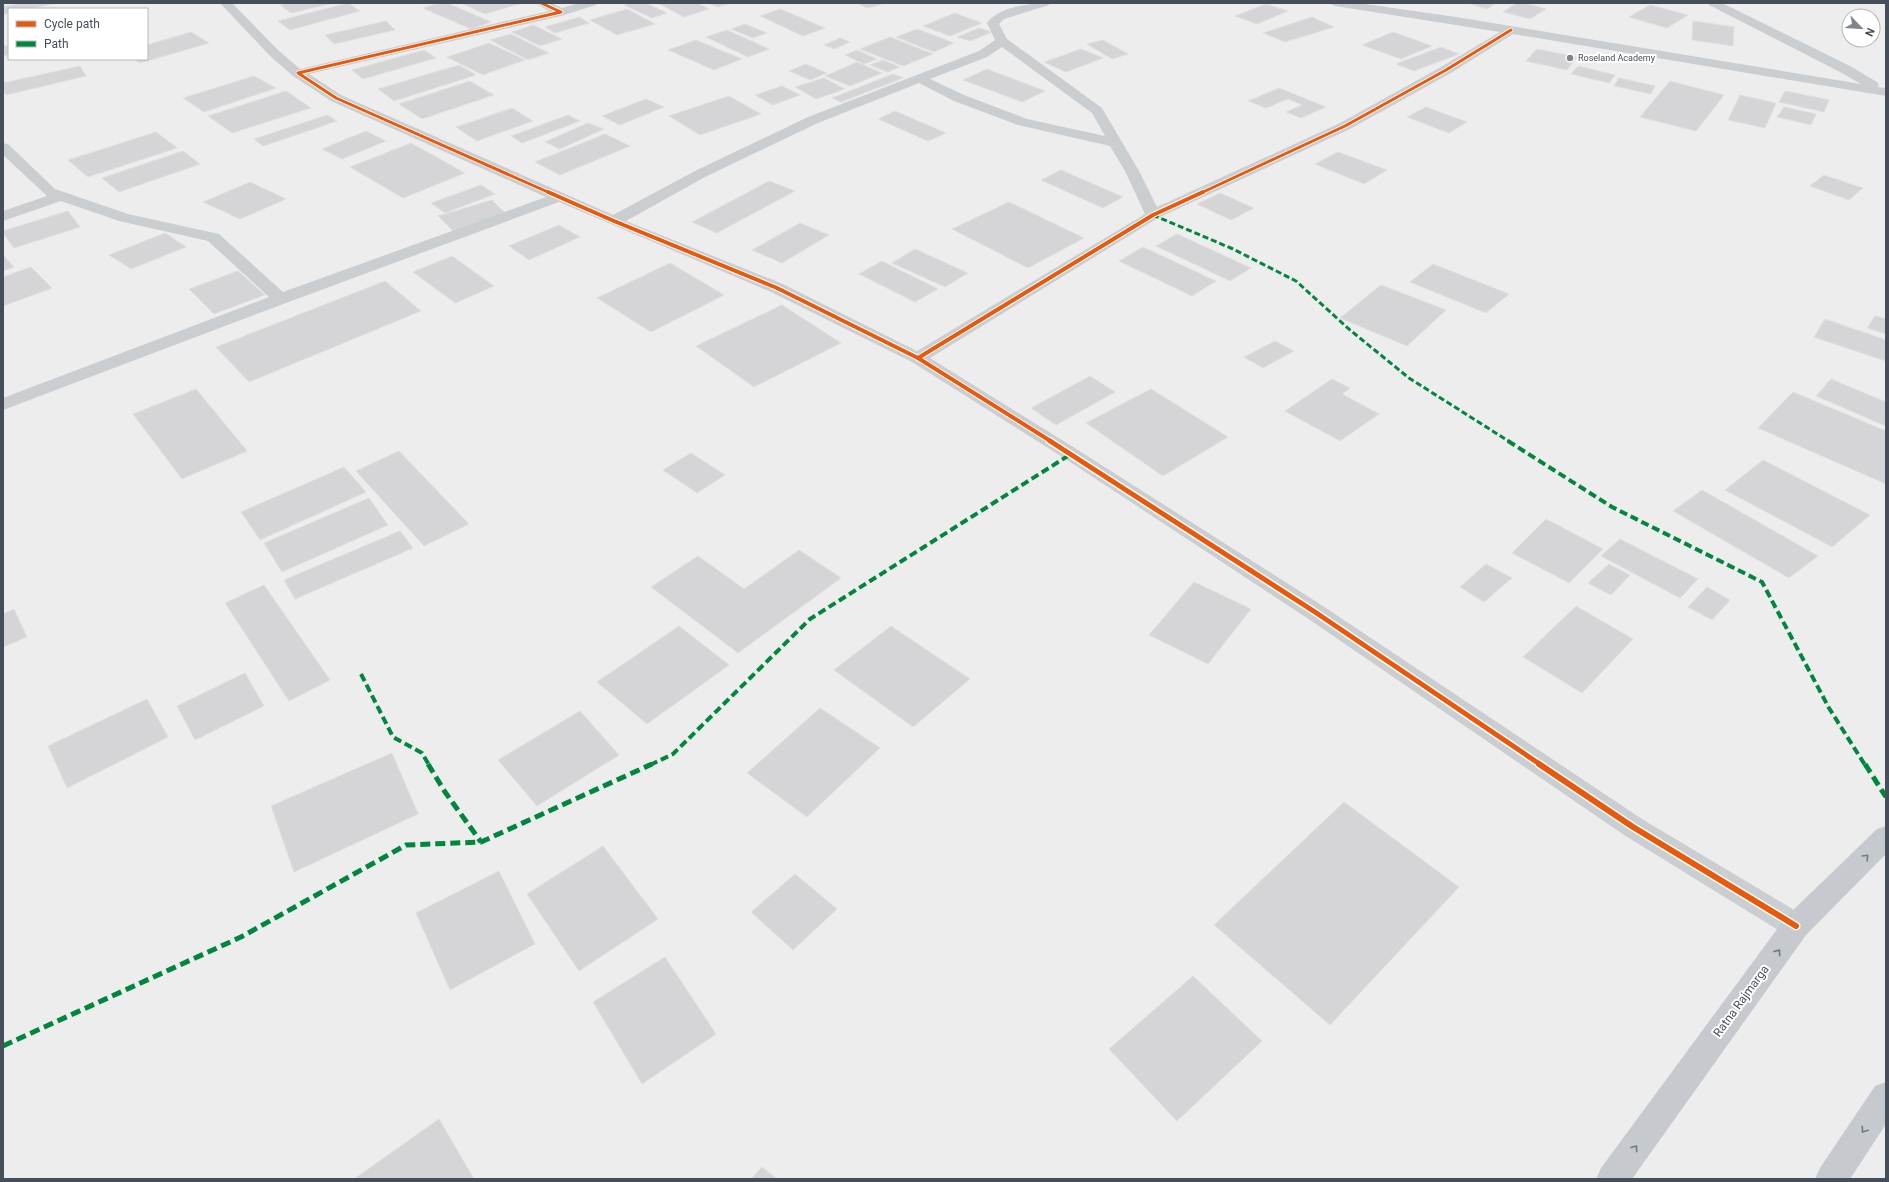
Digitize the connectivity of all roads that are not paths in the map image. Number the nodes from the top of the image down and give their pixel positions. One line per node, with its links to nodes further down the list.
1 (226, 3): 10 (street)
2 (541, 3): 7 (street)
3 (592, 3): 7 (street)
4 (1046, 3): 9 (street)
5 (1334, 3): 8 (street)
6 (1713, 3): 12 (street)
7 (561, 12): 10 (street)
8 (1511, 30): 12 (street); 17 (street)
9 (1002, 41): 11 (street); 13 (street)
10 (298, 73): 16 (street)
11 (920, 79): 13 (street); 19 (street)
12 (1885, 92)
13 (1115, 143): 17 (street)
14 (3, 147): 15 (street)
15 (61, 196): 18 (street); 20 (street)
16 (559, 197): 19 (street); 20 (street)
17 (1153, 214): 21 (street)
18 (3, 216)
19 (614, 221): 21 (street)
20 (280, 299): 22 (street)
21 (918, 358): 24 (street)
22 (3, 404)
23 (1886, 837): 24 (main road, Ratna Rajmarga, one-way to 23)
24 (1796, 926): 26 (main road, Ratna Rajmarga, one-way to 24)
25 (1886, 1097): 27 (main road, one-way to 27)
26 (1612, 1179)
27 (1832, 1179)

